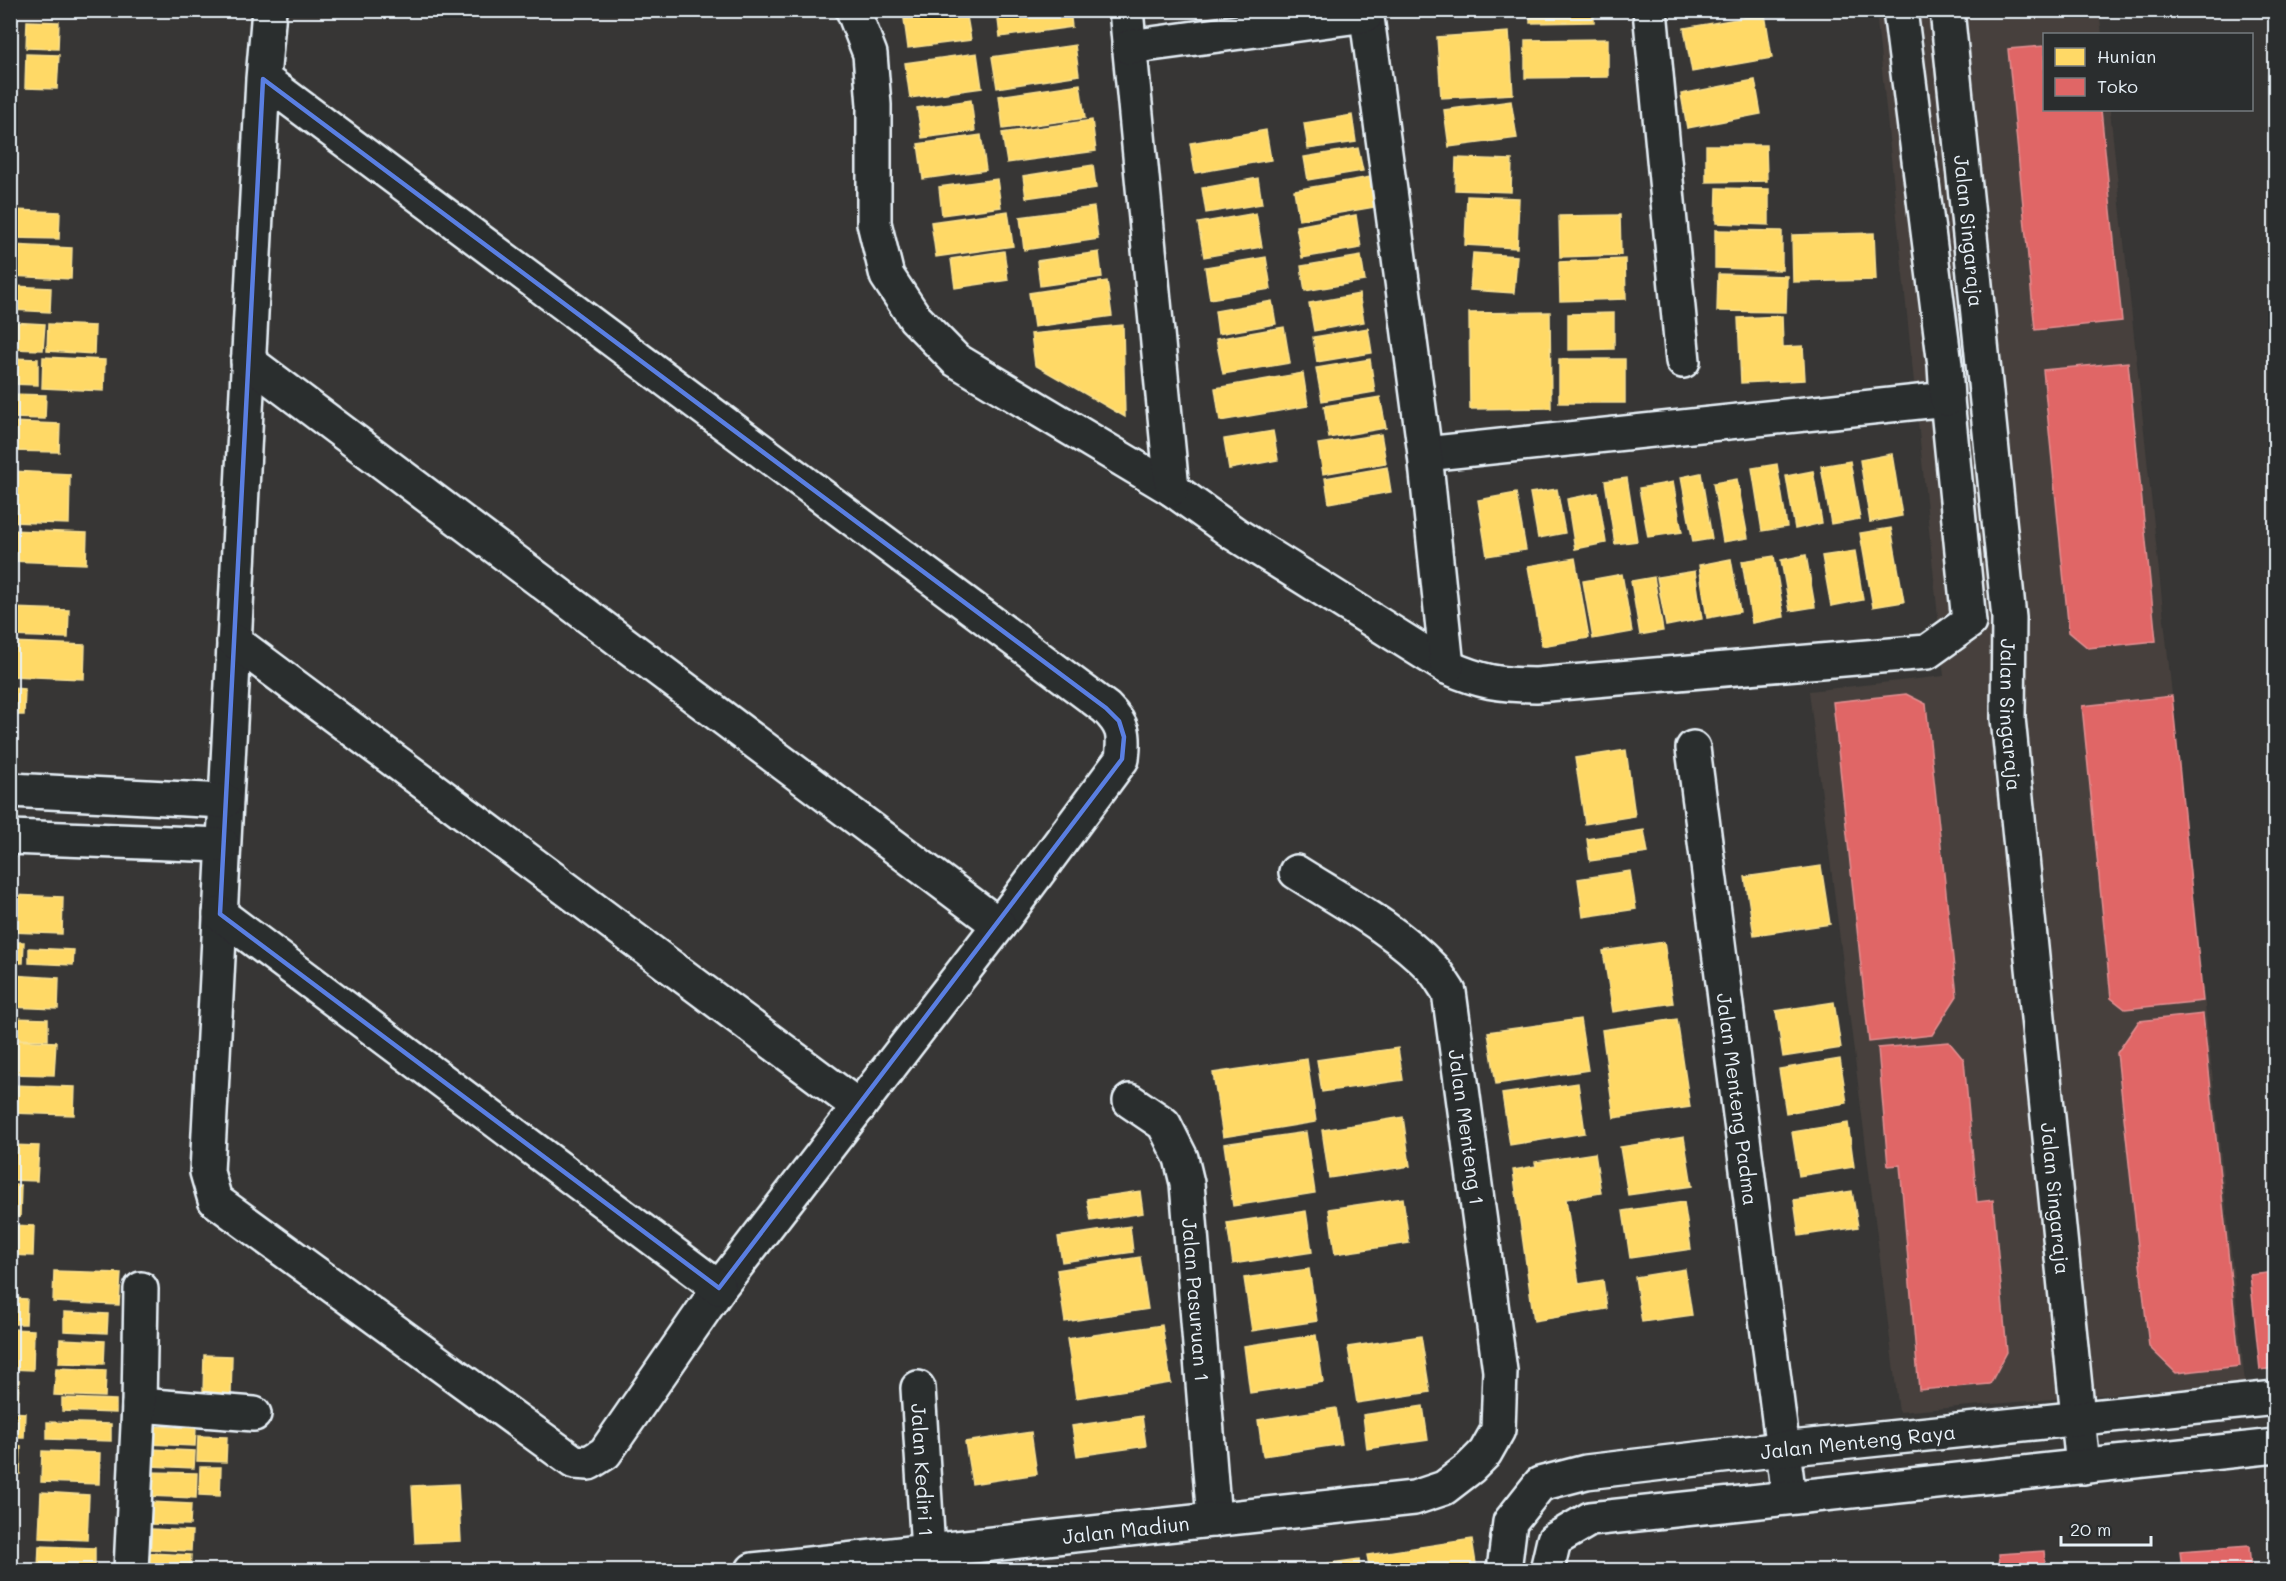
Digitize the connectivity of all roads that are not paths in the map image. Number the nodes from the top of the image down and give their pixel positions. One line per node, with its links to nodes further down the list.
1 (269, 10): 9 (street)
2 (853, 10): 14 (street)
3 (1125, 10): 8 (street)
4 (1650, 10): 11 (street)
5 (1900, 10): 12 (street)
6 (1947, 10): 33 (street, Jalan Singaraja)
7 (1366, 13): 8 (street); 13 (street)
8 (1129, 47): 14 (street)
9 (263, 80): 10 (street); 24 (street)
10 (248, 360): 15 (street); 24 (street)
11 (1683, 361)
12 (1947, 399): 13 (street); 16 (street)
13 (1425, 454): 16 (street)
14 (1172, 489): 16 (street)
15 (234, 640): 19 (street); 26 (street)
16 (1447, 668)
17 (1693, 748): 35 (street, Jalan Menteng Padma)
18 (10, 790): 19 (street)
19 (225, 801): 21 (street)
20 (10, 837): 21 (street)
21 (224, 845): 23 (street)
22 (1296, 872): 36 (street, Jalan Menteng 1)
23 (220, 914): 27 (street); 27 (street)
24 (999, 925): 26 (street)
25 (1130, 1101): 39 (street, Jalan Pasuruan 1)
26 (859, 1107): 27 (street)
27 (719, 1288)
28 (141, 1289): 31 (street)
29 (918, 1388): 40 (street, Jalan Kediri 1)
30 (2276, 1398): 33 (street, Jalan Menteng Raya)
31 (139, 1405): 32 (street); 41 (street)
32 (254, 1414)
33 (2078, 1419): 35 (street, Jalan Menteng Raya); 37 (street, Jalan Singaraja)
34 (2276, 1446): 37 (street)
35 (1782, 1449): 38 (street, Jalan Menteng Padma); 43 (street, Jalan Menteng Raya)
36 (1485, 1453): 39 (street, Jalan Madiun)
37 (2083, 1467): 38 (street)
38 (1789, 1497): 44 (street)
39 (1214, 1520): 40 (street, Jalan Madiun)
40 (928, 1551): 42 (street, Jalan Madiun)
41 (131, 1570)
42 (753, 1570)
43 (1504, 1570)
44 (1547, 1570)

